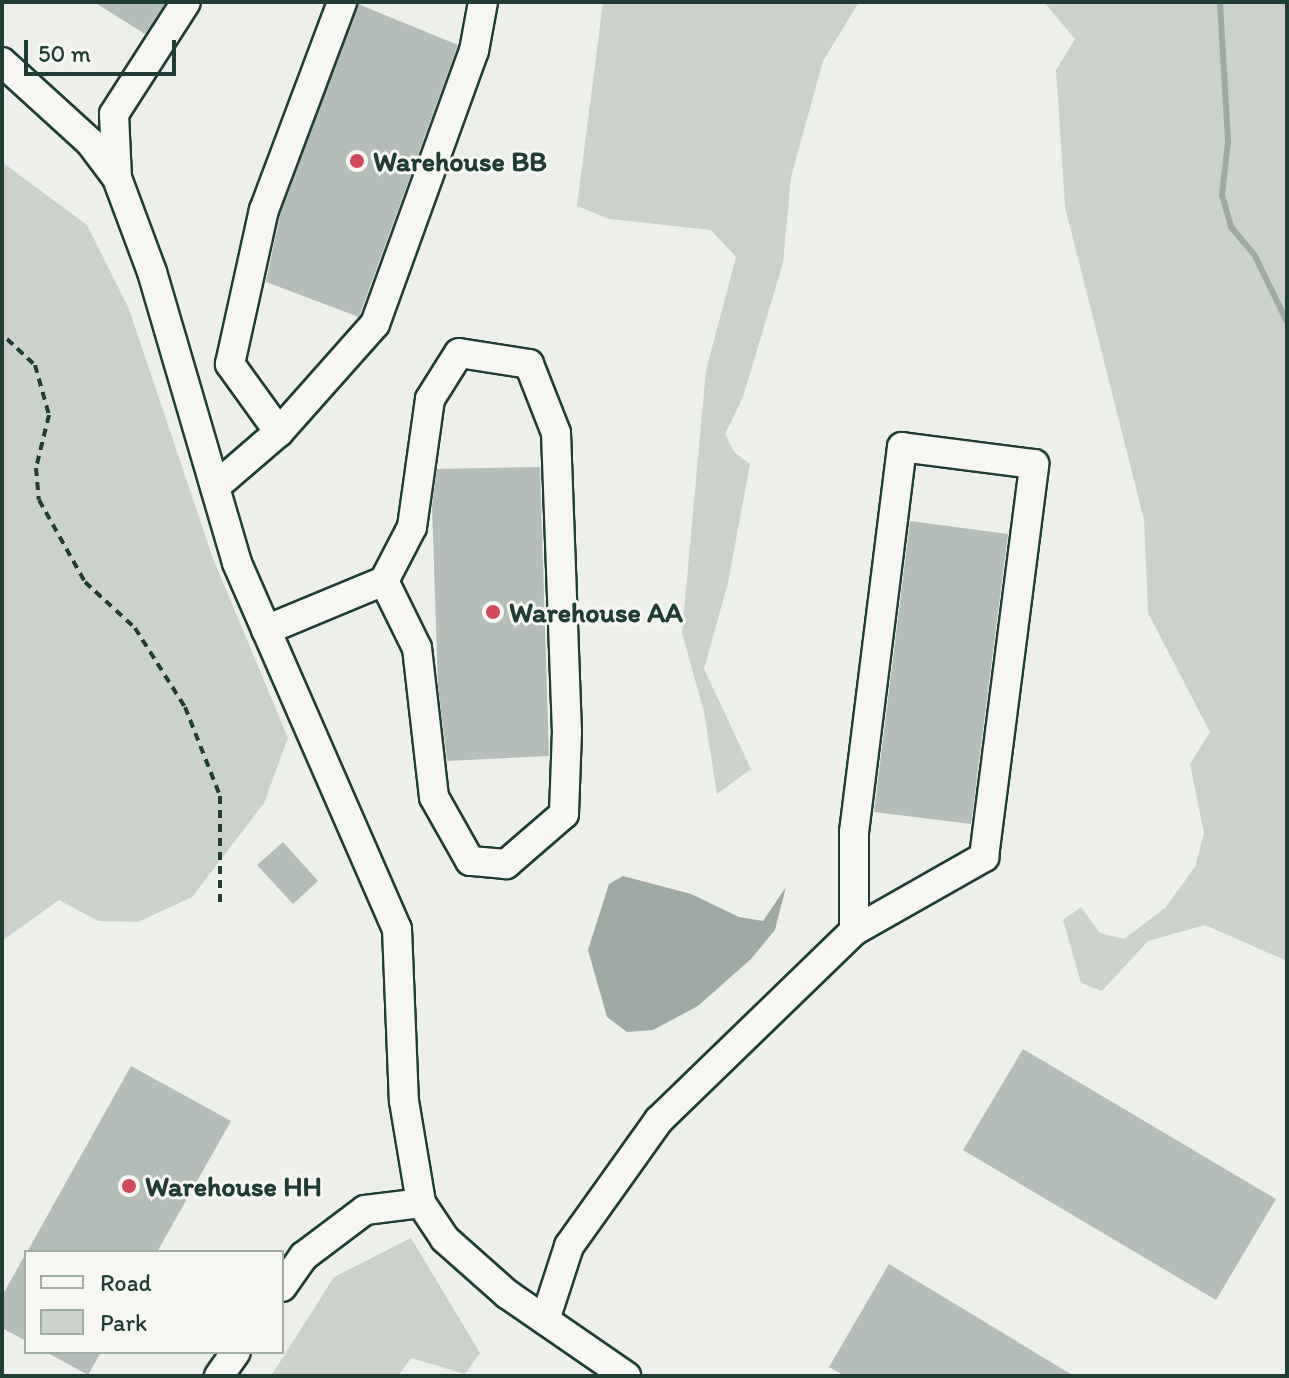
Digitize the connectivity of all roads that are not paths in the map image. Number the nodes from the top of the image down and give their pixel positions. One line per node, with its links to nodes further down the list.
1 (186, 2): 5 (lane)
2 (342, 2): 6 (lane)
3 (483, 2): 6 (lane)
4 (2, 62): 5 (lane)
5 (117, 178): 7 (lane)
6 (279, 432): 7 (lane)
7 (215, 487): 9 (lane)
8 (384, 581): 8 (lane); 9 (lane)
9 (266, 630): 11 (lane)
10 (854, 931): 10 (lane); 13 (lane)
11 (421, 1203): 12 (lane); 13 (lane)
12 (284, 1284)
13 (545, 1320): 16 (lane)
14 (235, 1354): 15 (lane)
15 (219, 1376)
16 (626, 1376)

